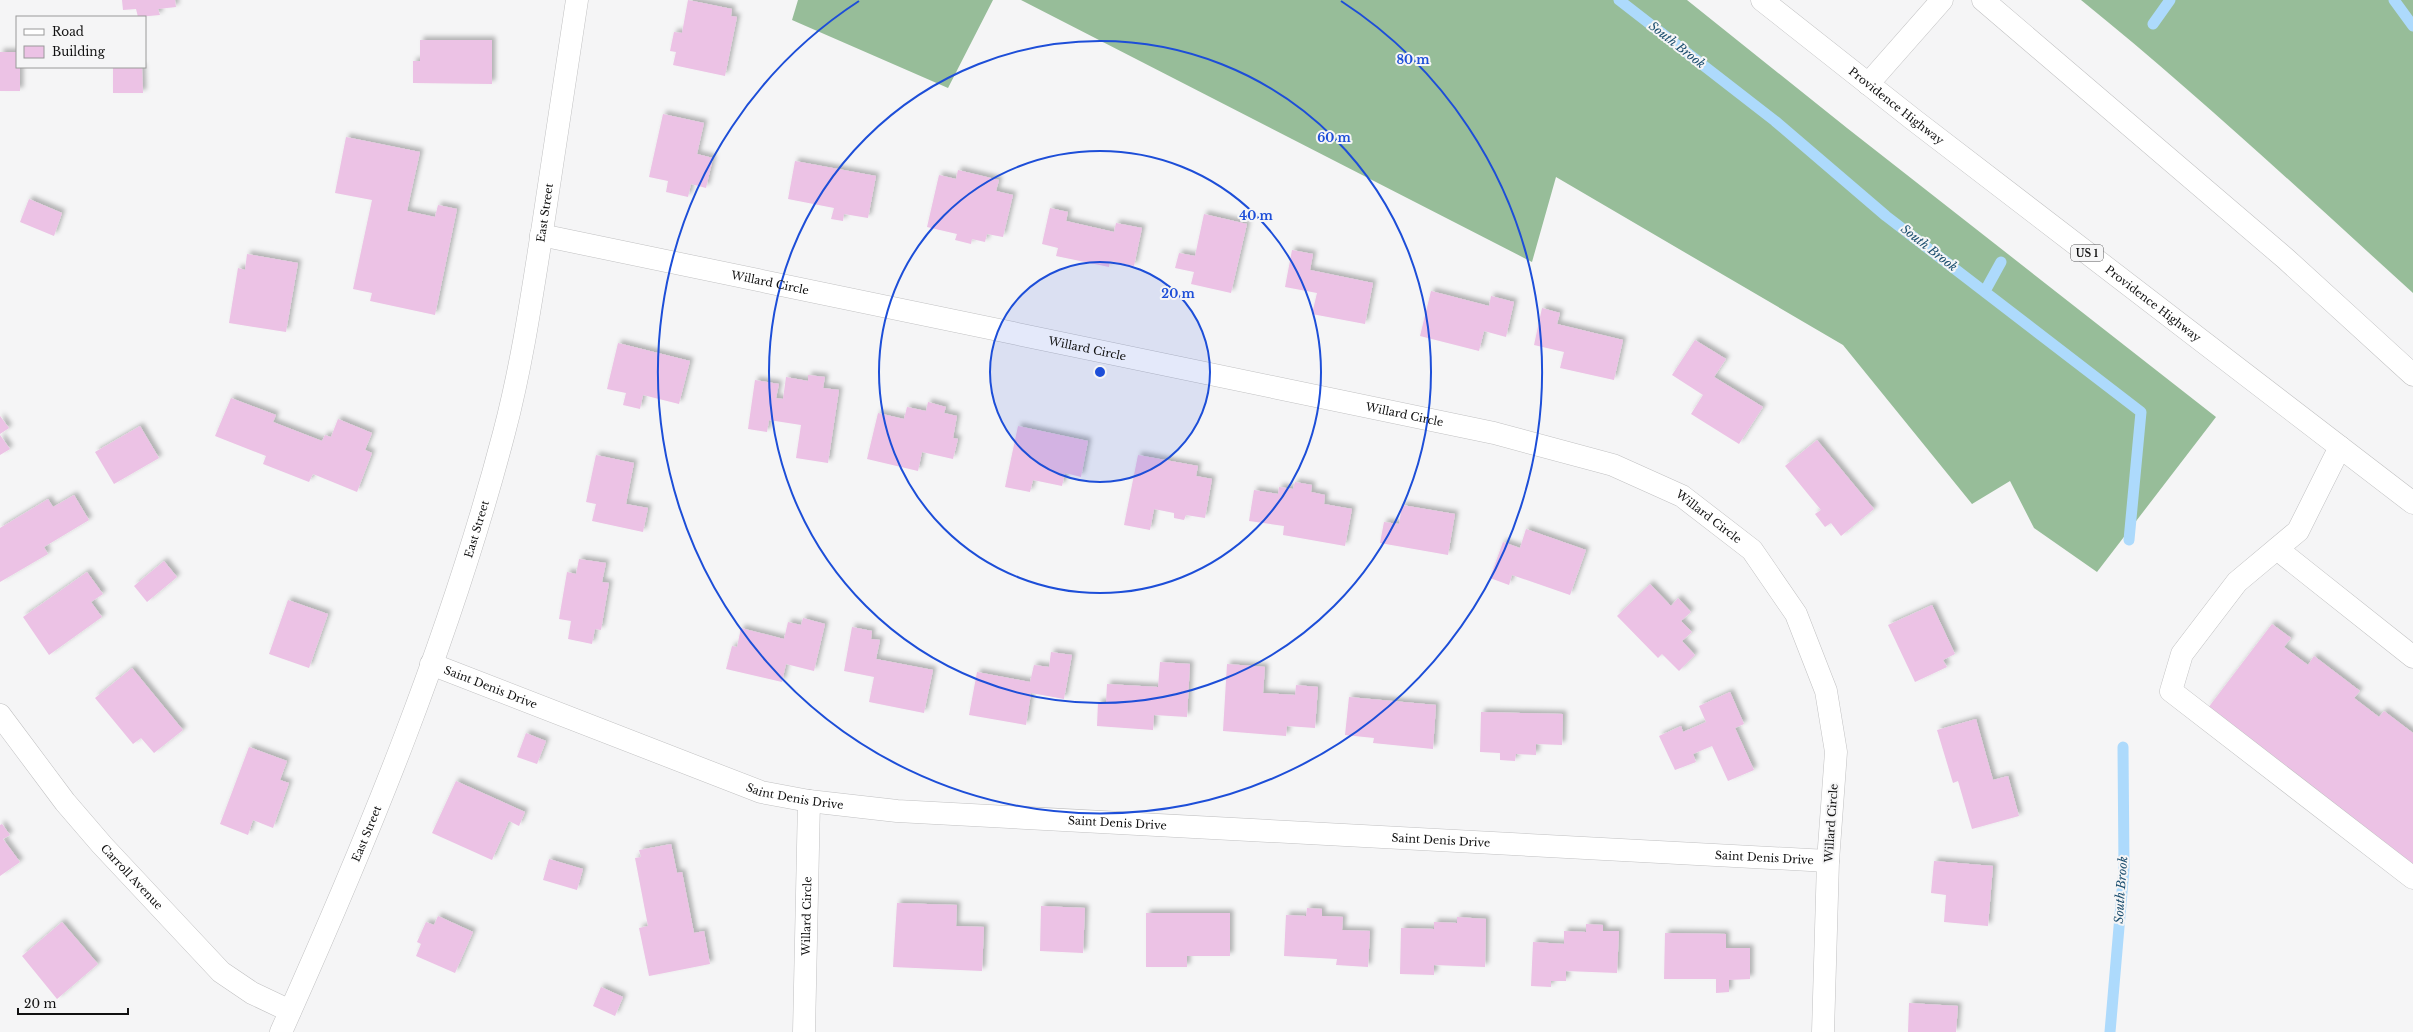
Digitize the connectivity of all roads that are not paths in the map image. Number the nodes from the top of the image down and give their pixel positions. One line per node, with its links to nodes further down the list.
1 (577, 0): 6 (street, East Street)
2 (1762, 0): 5 (street, Providence Highway / US 1)
3 (1942, 0): 5 (street)
4 (1983, 0): 7 (street)
5 (1868, 84): 8 (street, Providence Highway / US 1)
6 (541, 235): 12 (street, East Street); 15 (street, Willard Circle)
7 (2413, 374)
8 (2340, 447): 9 (street, Providence Highway / US 1); 10 (street)
9 (2413, 503)
10 (2277, 549): 11 (street); 16 (street)
11 (2413, 658)
12 (431, 664): 14 (street, Saint Denis Drive); 17 (street, East Street)
13 (0, 715): 17 (street, Carroll Avenue)
14 (809, 801): 15 (street, Saint Denis Drive); 19 (street, Willard Circle)
15 (1828, 861): 20 (street, Willard Circle)
16 (2413, 878)
17 (290, 1011): 18 (street, East Street)
18 (281, 1032)
19 (804, 1032)
20 (1822, 1032)

